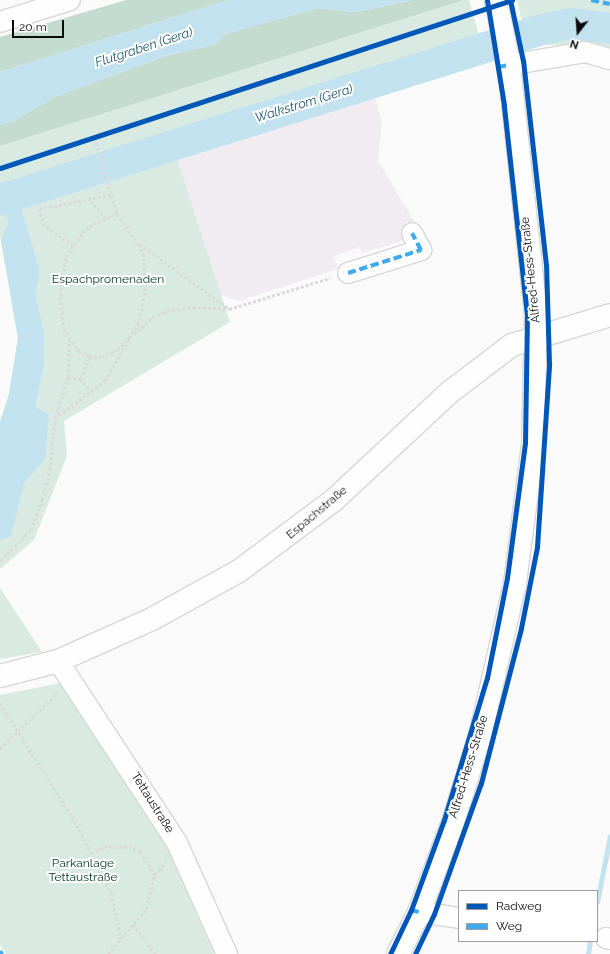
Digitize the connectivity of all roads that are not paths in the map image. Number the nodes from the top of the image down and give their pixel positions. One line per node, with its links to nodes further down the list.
1 (70, 0): 3 (street)
2 (496, 0): 6 (main road, Alfred-Hess-Straße)
3 (41, 4): 4 (street)
4 (0, 22)
5 (610, 59): 6 (street)
6 (508, 61): 10 (main road, Alfred-Hess-Straße)
7 (412, 233): 8 (street)
8 (348, 273)
9 (610, 315): 10 (main road, Espachstraße)
10 (538, 336): 11 (main road, Espachstraße); 13 (main road, Alfred-Hess-Straße)
11 (58, 661): 12 (main road, Espachstraße); 15 (street, Tettaustraße)
12 (0, 676)
13 (419, 912): 14 (street); 16 (main road, Alfred-Hess-Straße)
14 (458, 918)
15 (227, 954)
16 (398, 954)

